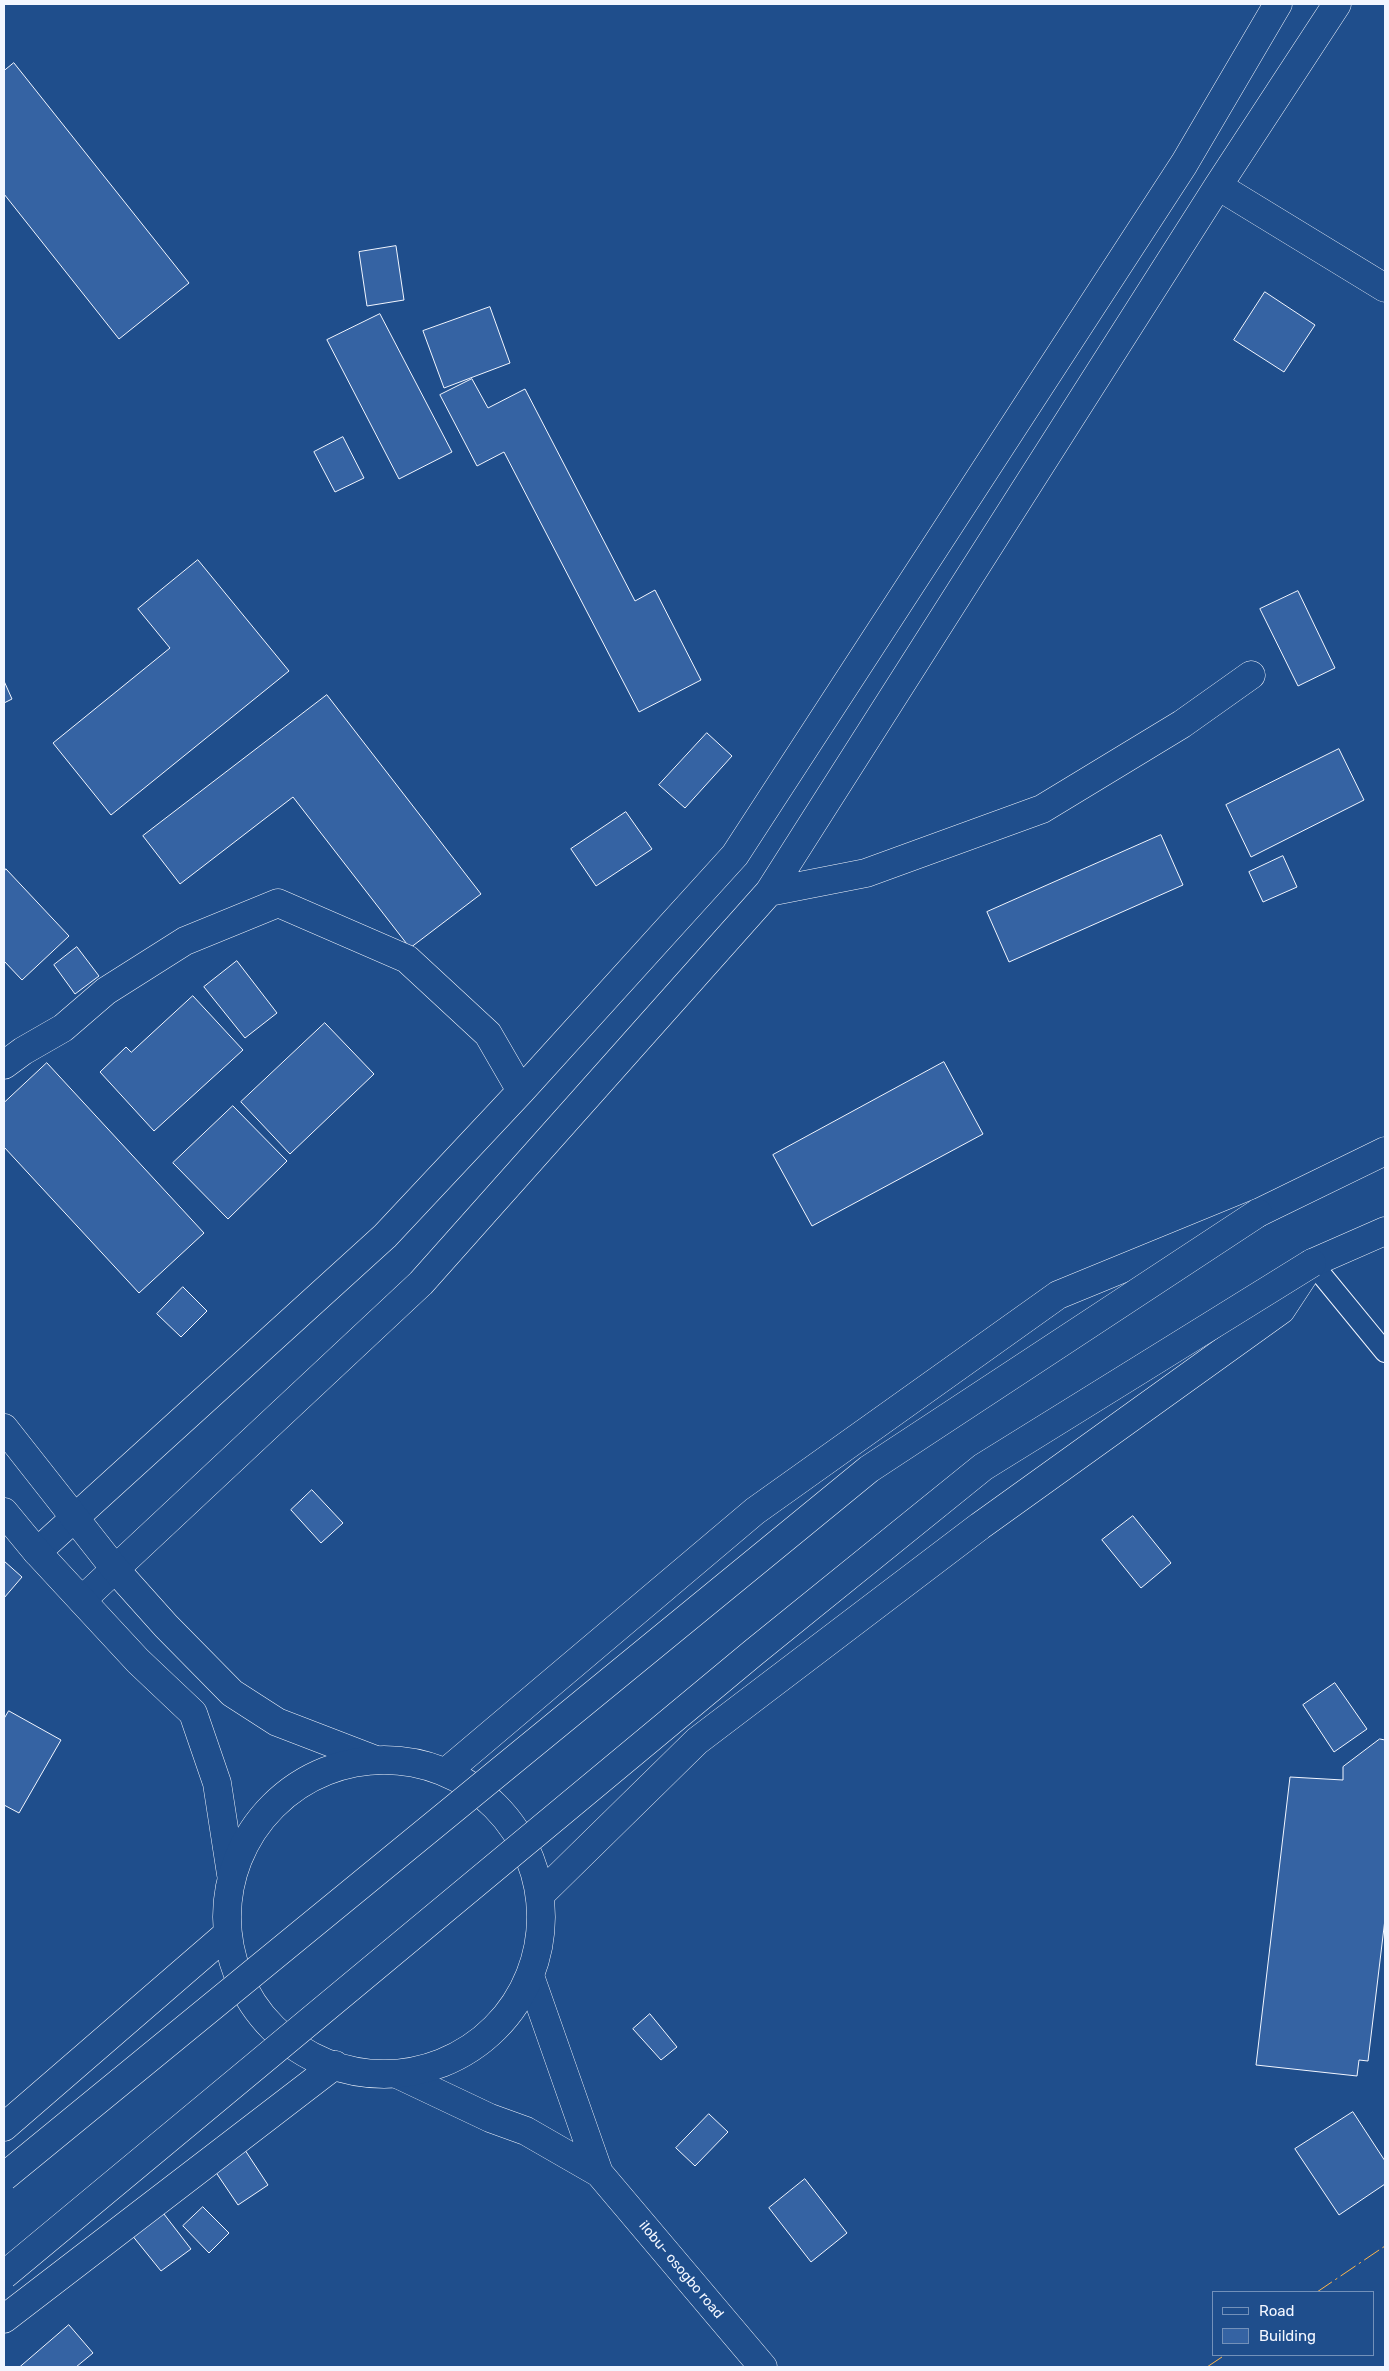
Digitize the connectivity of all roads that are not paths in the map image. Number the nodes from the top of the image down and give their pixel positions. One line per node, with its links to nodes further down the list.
1 (1278, 4): 8 (main road)
2 (1337, 4): 3 (main road)
3 (1218, 186): 4 (main road); 6 (main road)
4 (1385, 288)
5 (1251, 675): 6 (main road)
6 (769, 892): 18 (main road)
7 (4, 1065): 8 (main road)
8 (521, 1091): 16 (main road)
9 (1385, 1151): 10 (main road)
10 (1258, 1213): 21 (main road); 30 (main road, bridge)
11 (1385, 1231): 12 (main road)
12 (1312, 1263): 13 (lane); 23 (main road); 31 (main road, bridge)
13 (1385, 1352)
14 (4, 1428): 16 (main road)
15 (4, 1512): 17 (main road)
16 (74, 1519): 17 (main road); 18 (main road)
17 (37, 1552): 19 (main road)
18 (115, 1569): 19 (main road); 20 (main road)
19 (82, 1600): 22 (main road)
20 (376, 1760): 21 (main road); 22 (main road)
21 (446, 1772): 23 (main road)
22 (231, 1874): 24 (main road)
23 (540, 1895): 25 (main road)
24 (226, 1935): 26 (main road); 28 (main road)
25 (530, 1976): 27 (main road); 29 (main road)
26 (334, 2065): 27 (main road); 32 (main road)
27 (397, 2074): 29 (main road)
28 (4, 2127)
29 (599, 2173): 33 (main road, ilobu- osogbo road)
30 (4, 2177)
31 (4, 2275)
32 (4, 2319)
33 (763, 2367)

